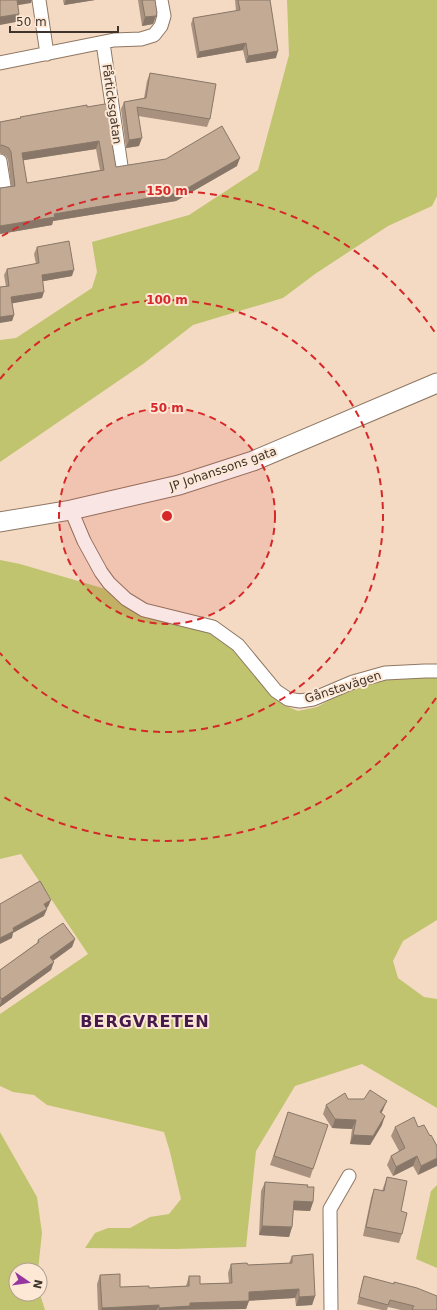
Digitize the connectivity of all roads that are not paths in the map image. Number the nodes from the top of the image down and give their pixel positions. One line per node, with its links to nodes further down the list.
1 (39, 0): 4 (street)
2 (161, 0): 3 (street)
3 (103, 43): 4 (street); 7 (street, Fårticksgatan)
4 (47, 54): 5 (street)
5 (0, 63)
6 (0, 161): 8 (street)
7 (121, 166)
8 (4, 186)
9 (437, 384): 10 (street, JP Johanssons gata)
10 (71, 510): 11 (street, JP Johanssons gata); 12 (street, Gånstavägen)
11 (0, 522)
12 (437, 671)
13 (349, 1176): 14 (street)
14 (331, 1310)

